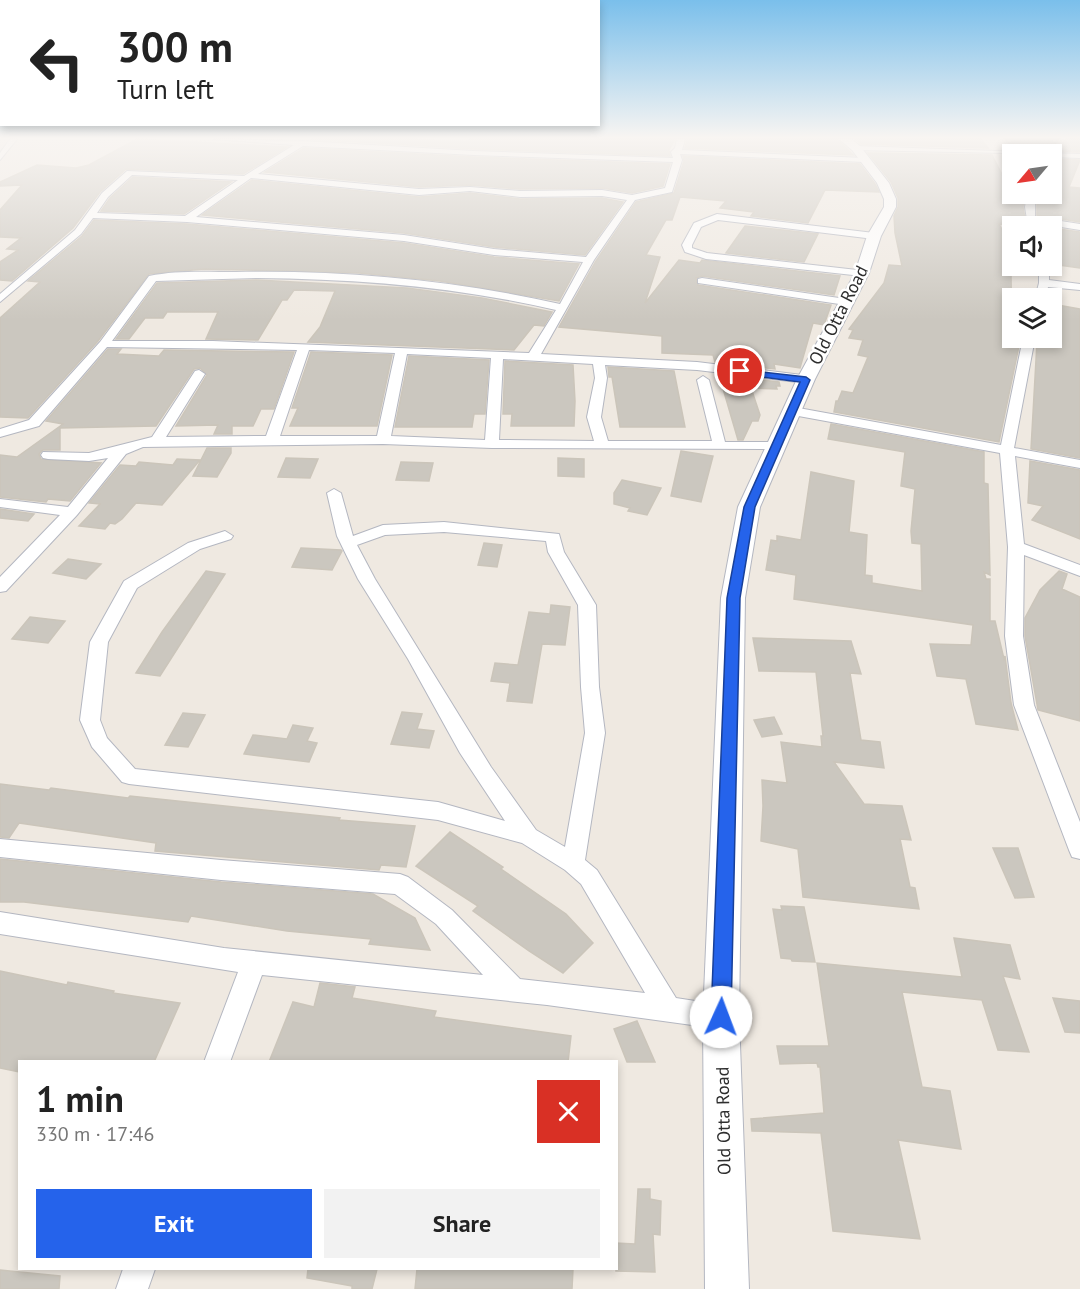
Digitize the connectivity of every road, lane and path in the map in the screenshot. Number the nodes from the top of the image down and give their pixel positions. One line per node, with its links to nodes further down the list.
1 (102, 199): 5 (street)
2 (216, 199): 6 (street)
3 (631, 199): 10 (street)
4 (890, 199): 9 (street, Old Otta Road)
5 (91, 215): 6 (street); 17 (street)
6 (187, 219): 10 (street)
7 (1062, 226): 8 (street)
8 (1080, 228)
9 (874, 236): 11 (street, Old Otta Road); 11 (street)
10 (589, 260): 19 (street)
11 (862, 273): 18 (street, Old Otta Road)
12 (1044, 276): 14 (street)
13 (702, 281): 18 (street)
14 (1044, 283): 15 (street); 16 (street)
15 (1080, 287)
16 (1043, 288)
17 (0, 299)
18 (846, 302): 29 (street, Old Otta Road)
19 (563, 308): 20 (street); 25 (street)
20 (104, 344): 21 (street); 31 (street)
21 (304, 347): 23 (street); 32 (street)
22 (1027, 348): 39 (street)
23 (402, 350): 24 (street); 33 (street)
24 (497, 356): 25 (street); 35 (street)
25 (532, 358): 26 (street)
26 (598, 361): 29 (street); 36 (street)
27 (200, 374): 34 (street)
28 (703, 380): 37 (street)
29 (806, 380): 30 (street, Old Otta Road)
30 (793, 411): 38 (street, Old Otta Road); 39 (street)
31 (0, 433)
32 (272, 439): 33 (street); 34 (street)
33 (383, 440): 35 (street)
34 (157, 441): 40 (street)
35 (492, 444): 36 (street)
36 (602, 444): 37 (street)
37 (719, 444): 38 (street)
38 (777, 446): 59 (street, Old Otta Road)
39 (1007, 450): 42 (street); 48 (street)
40 (121, 451): 41 (street); 45 (street)
41 (48, 454)
42 (1080, 464)
43 (333, 493): 47 (street)
44 (0, 502): 45 (street)
45 (72, 512): 50 (street)
46 (225, 536): 51 (street)
47 (348, 543): 51 (street); 54 (street)
48 (1016, 547): 49 (street); 53 (street)
49 (1080, 571)
50 (0, 587)
51 (528, 836): 54 (street)
52 (0, 848): 57 (street)
53 (1080, 850)
54 (573, 863): 58 (street)
55 (0, 923): 56 (street)
56 (254, 963): 57 (street); 60 (street)
57 (512, 988): 58 (street)
58 (668, 1008): 59 (street)
59 (721, 1017): 63 (street, Old Otta Road)
60 (218, 1060)
61 (139, 1270): 62 (street)
62 (132, 1289)
63 (727, 1289)

